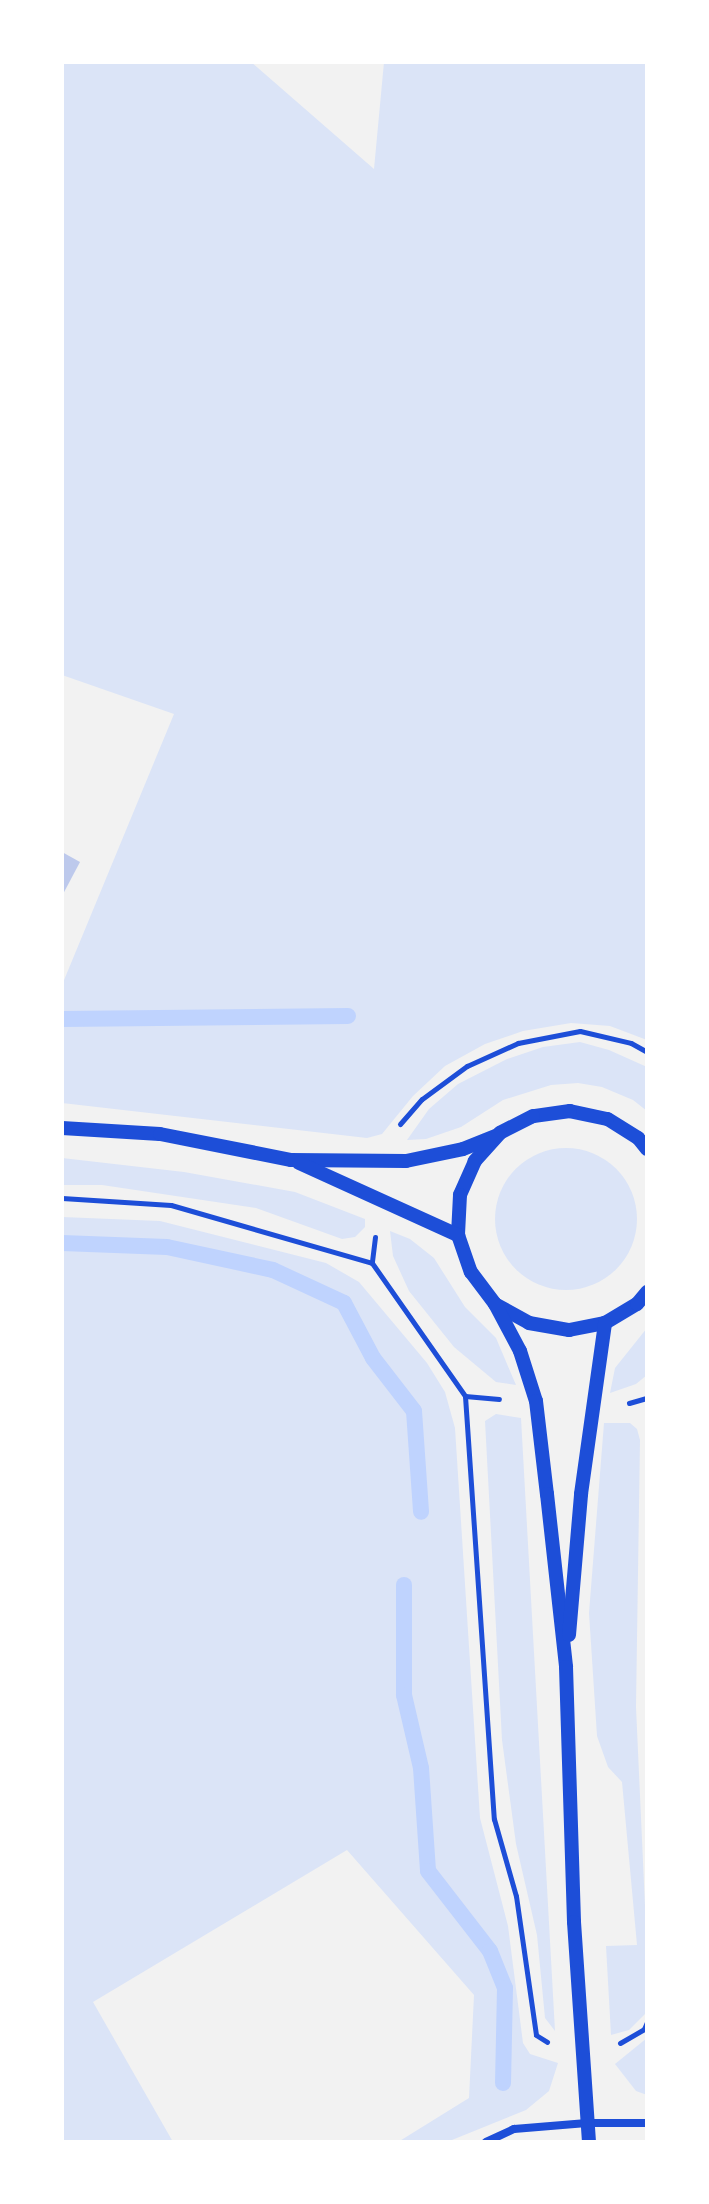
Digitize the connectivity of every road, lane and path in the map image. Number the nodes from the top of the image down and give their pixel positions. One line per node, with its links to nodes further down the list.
1 (62, 1128): 4 (street)
2 (500, 1133): 3 (street); 4 (street); 6 (street)
3 (644, 1144)
4 (291, 1160): 6 (street)
5 (62, 1198): 11 (path)
6 (458, 1235): 8 (street)
7 (647, 1292): 9 (street)
8 (495, 1304): 9 (street); 10 (street)
9 (605, 1323): 10 (street)
10 (566, 1667): 11 (street)
11 (580, 2047): 12 (street)
12 (587, 2123): 13 (street); 14 (street); 15 (street)
13 (647, 2123)
14 (486, 2142)
15 (589, 2142)

